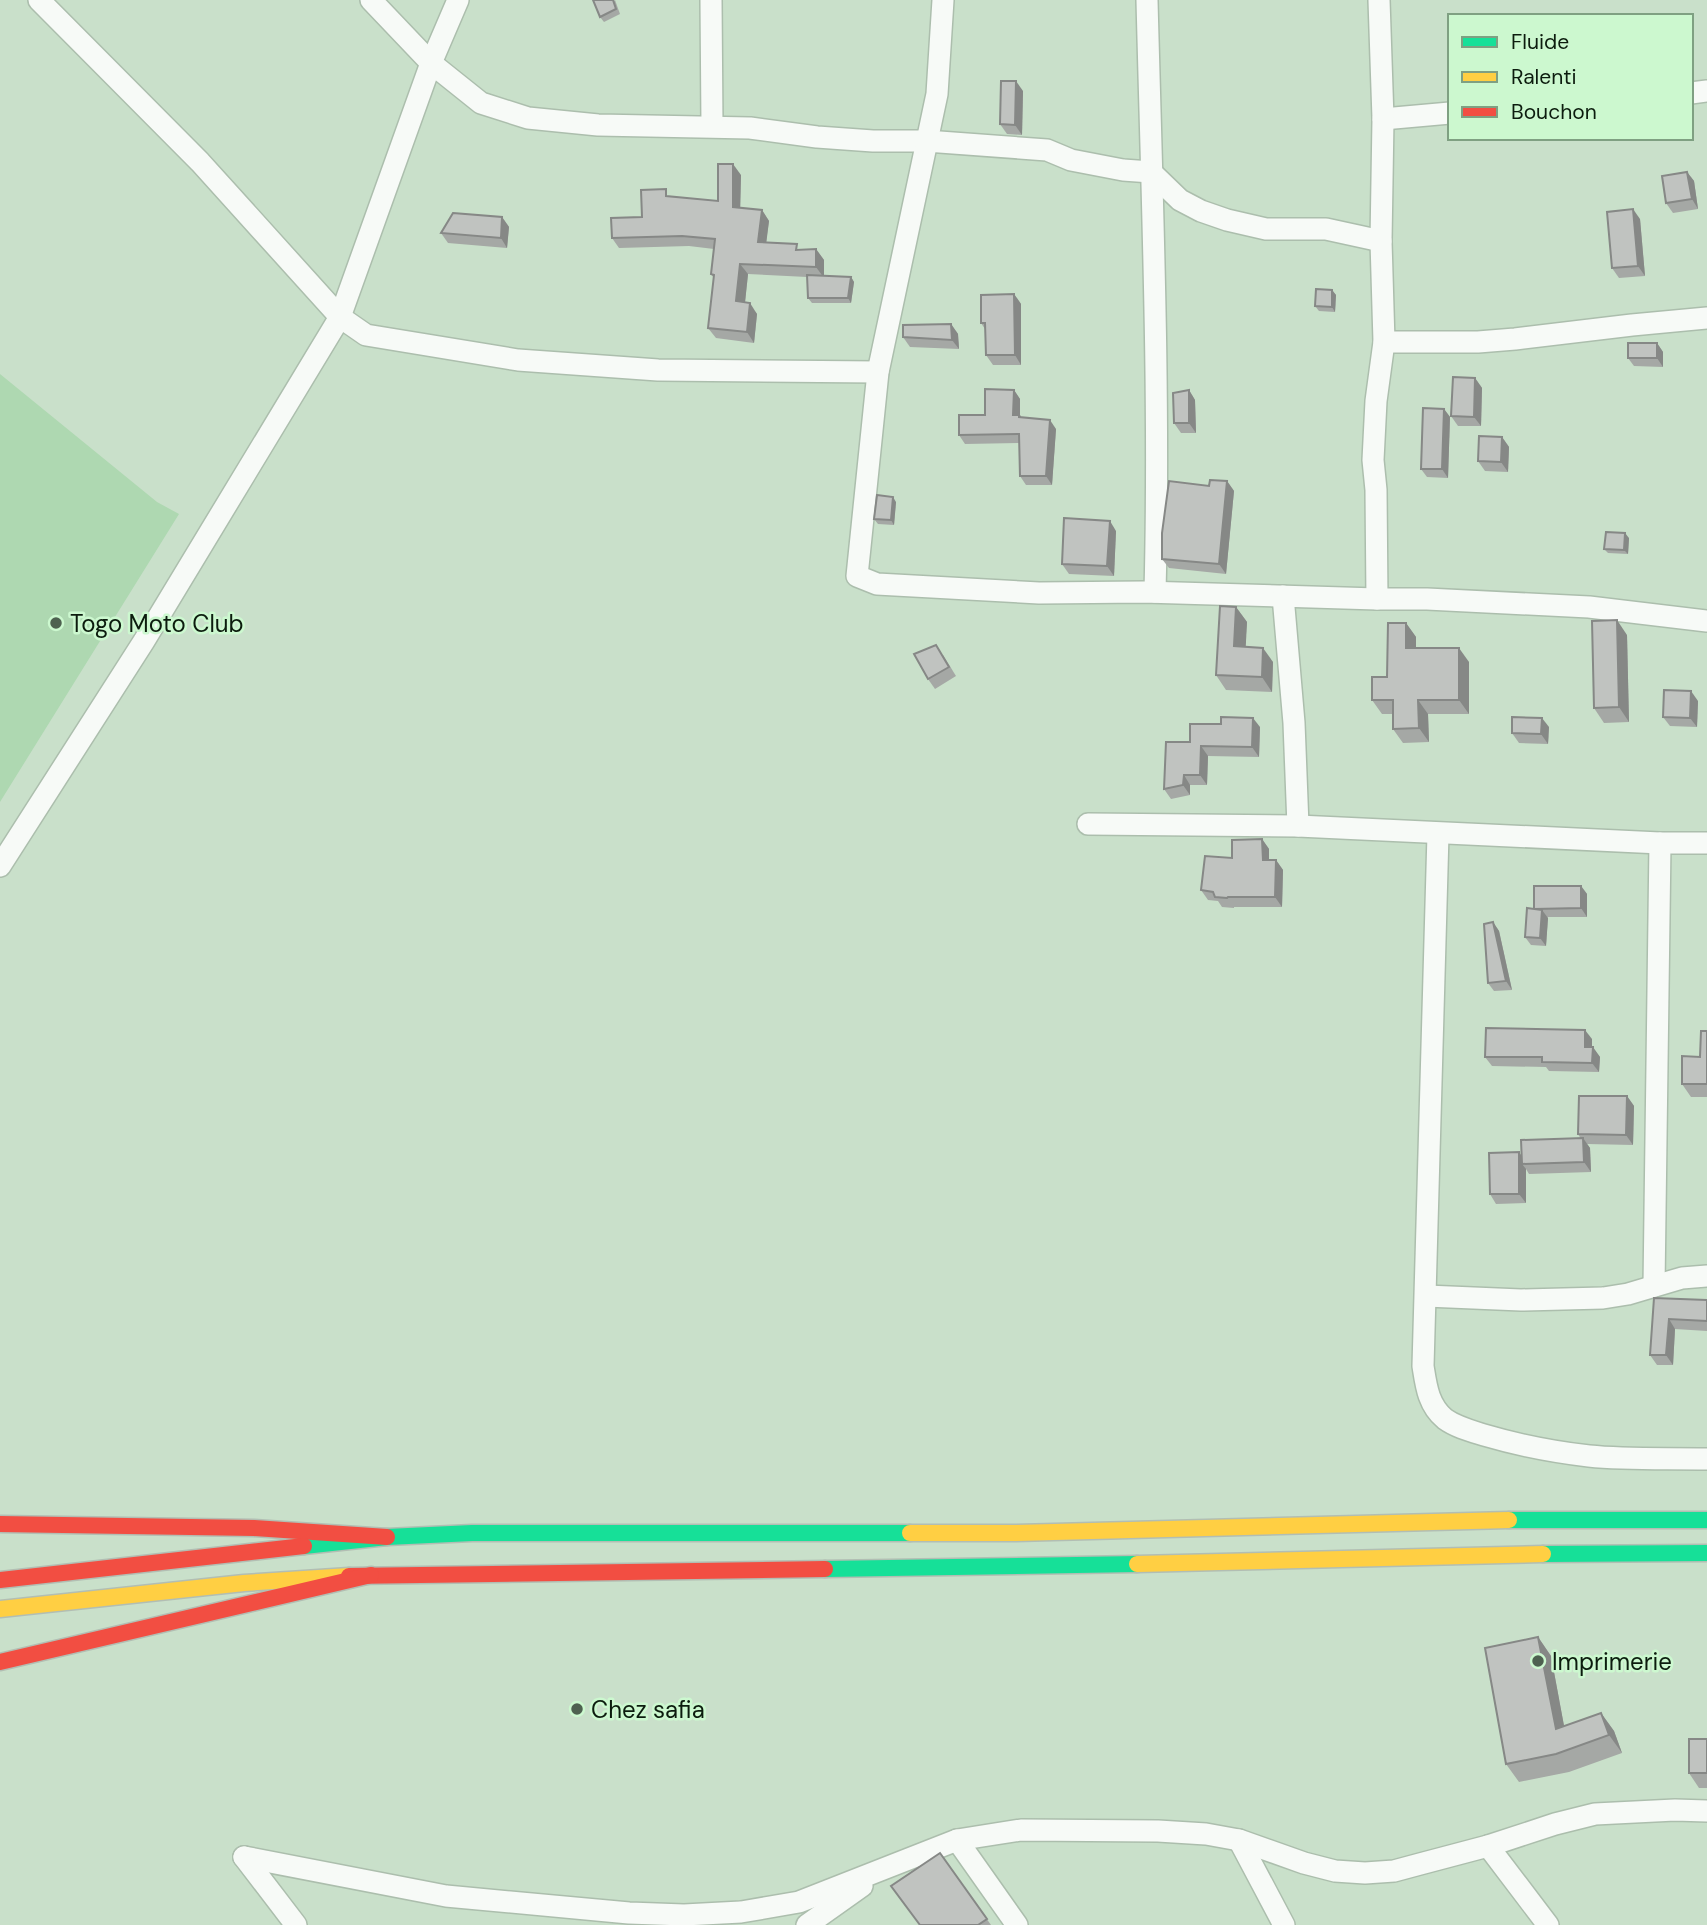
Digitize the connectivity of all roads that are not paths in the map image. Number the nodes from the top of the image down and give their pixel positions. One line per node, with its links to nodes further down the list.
1 (39, 0): 15 (street)
2 (372, 0): 8 (street)
3 (457, 0): 8 (street)
4 (711, 0): 11 (street)
5 (943, 0): 12 (street)
6 (1147, 0): 13 (street)
7 (1378, 0): 10 (street)
8 (431, 63): 11 (street); 15 (street)
9 (1448, 113): 10 (street)
10 (1383, 119): 14 (street)
11 (712, 126): 12 (street)
12 (926, 141): 13 (street); 18 (street)
13 (1152, 172): 14 (street); 19 (street)
14 (1381, 241): 17 (street)
15 (340, 317): 18 (street); 28 (street)
16 (1707, 318): 17 (street)
17 (1384, 342): 21 (street)
18 (878, 372): 19 (street)
19 (1155, 592): 20 (street)
20 (1283, 596): 21 (street); 24 (street)
21 (1377, 599): 22 (street)
22 (1707, 621)
23 (1088, 824): 24 (street)
24 (1298, 826): 25 (street)
25 (1438, 834): 27 (street); 31 (street)
26 (1707, 843): 27 (street)
27 (1660, 844): 30 (street)
28 (0, 866)
29 (1707, 1276): 30 (street)
30 (1654, 1286): 31 (street)
31 (1426, 1296): 32 (street)
32 (1707, 1459)
33 (1707, 1520): 35 (main road)
34 (0, 1524): 35 (main road)
35 (387, 1537): 38 (main road)
36 (1707, 1553): 37 (main road)
37 (370, 1575): 39 (main road); 40 (main road)
38 (0, 1580)
39 (0, 1609)
40 (0, 1662)
41 (1707, 1811): 44 (street)
42 (957, 1840): 43 (street); 45 (street); 48 (street)
43 (1239, 1840): 44 (street); 49 (street)
44 (1488, 1846): 50 (street)
45 (893, 1865): 46 (street); 47 (street)
46 (296, 1925)
47 (807, 1925)
48 (1017, 1925)
49 (1284, 1925)
50 (1548, 1925)

